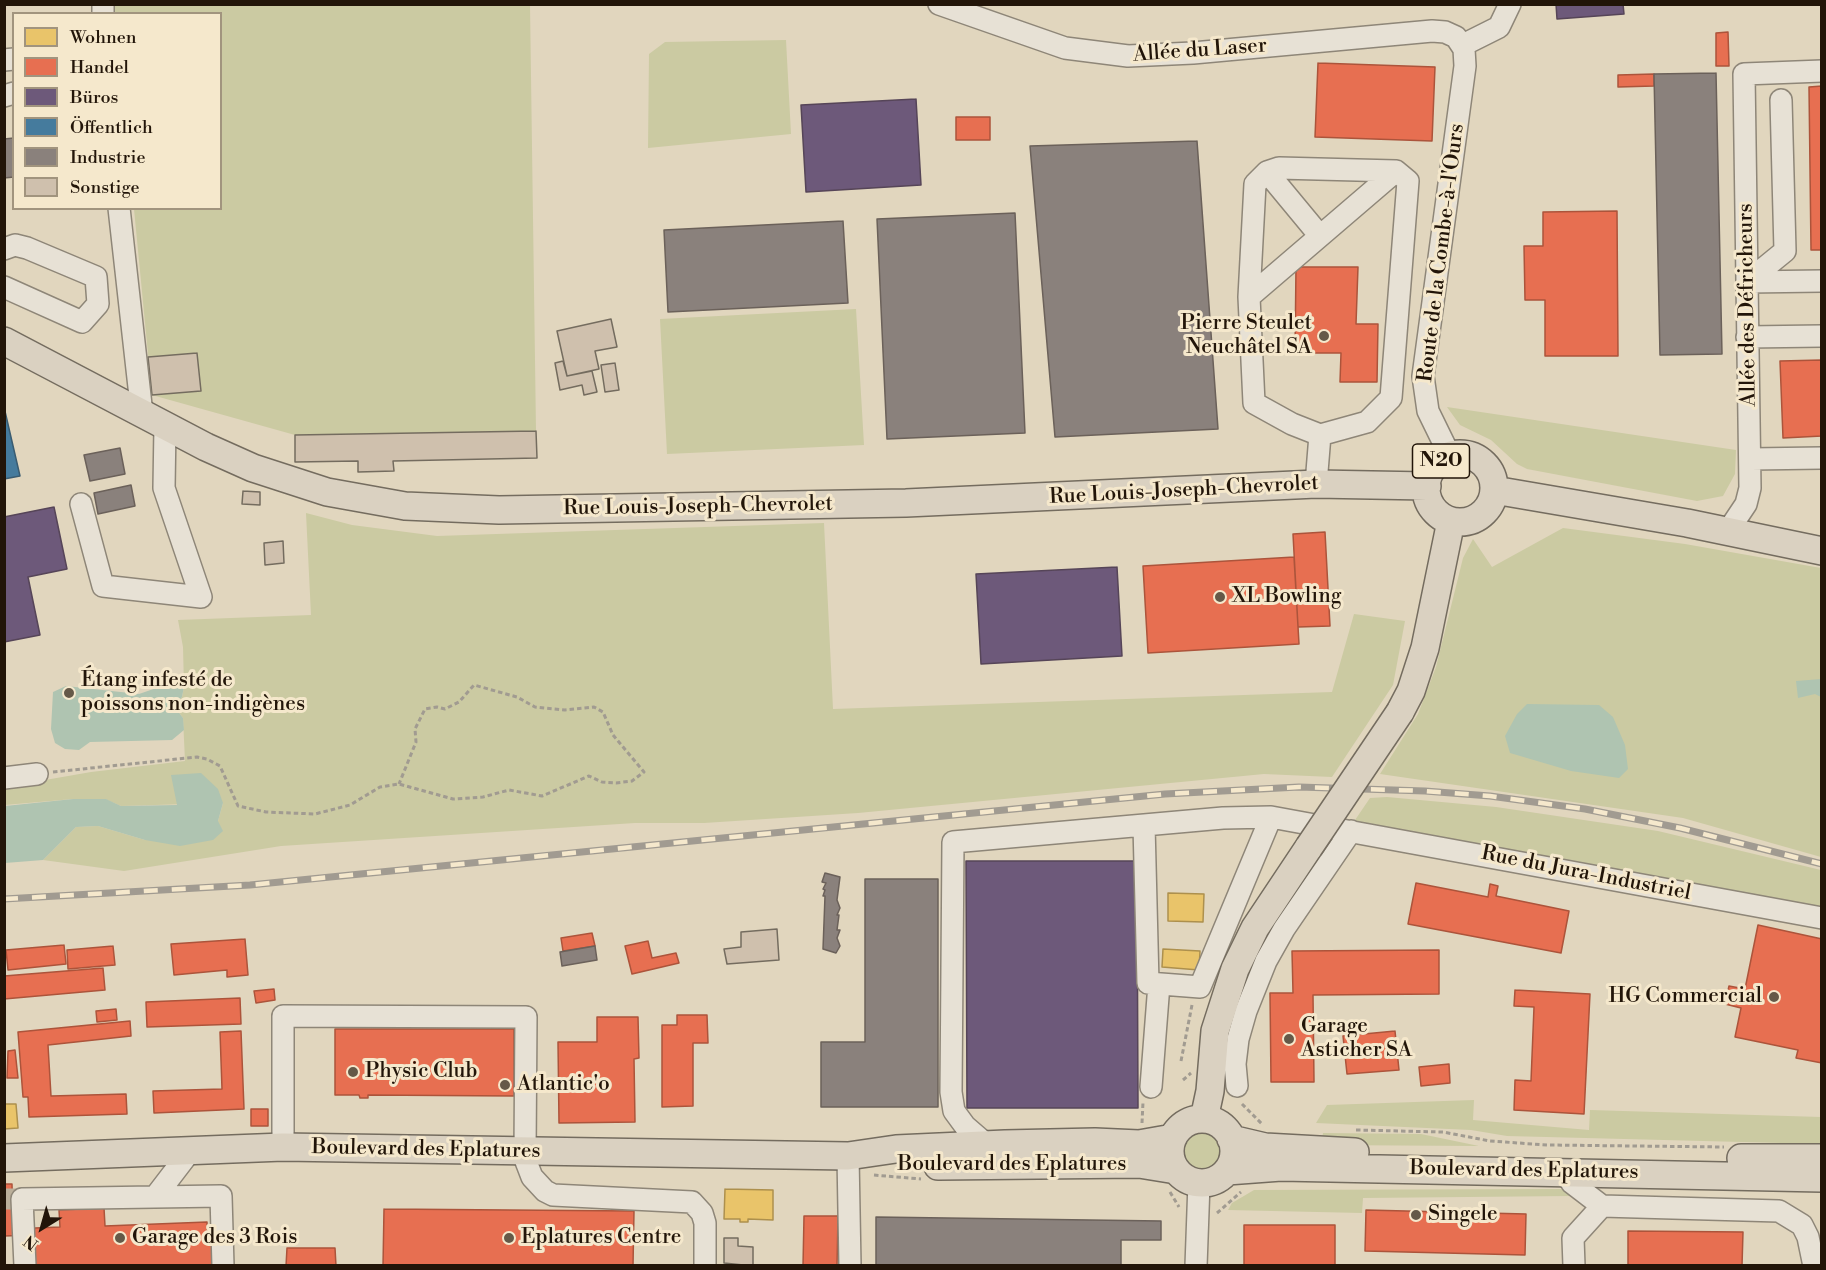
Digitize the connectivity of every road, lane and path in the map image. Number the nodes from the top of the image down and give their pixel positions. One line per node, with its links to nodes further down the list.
1 (939, 4): 3 (street, Allée du Laser)
2 (1510, 4): 3 (street)
3 (1463, 45): 20 (street, Route de la Combe-à-l'Ours)
4 (1821, 71): 12 (street, Allée des Défricheurs)
5 (1781, 100): 12 (street)
6 (1396, 171): 7 (street); 9 (street); 19 (street)
7 (1268, 172): 9 (street); 14 (street)
8 (119, 210): 18 (street)
9 (1320, 236): 14 (street)
10 (4, 249): 13 (street)
11 (1821, 281): 12 (street)
12 (1747, 282): 16 (street, Allée des Défricheurs)
13 (4, 286)
14 (1249, 297): 19 (street)
15 (1821, 336): 16 (street)
16 (1747, 337): 22 (street, Allée des Défricheurs)
17 (7, 344): 18 (main road, Rue Louis-Joseph-Chevrolet / N20)
18 (154, 420): 23 (main road, Rue Louis-Joseph-Chevrolet / N20); 26 (street)
19 (1320, 435): 23 (street)
20 (1450, 456): 24 (main road, N20); 25 (main road, N20)
21 (1821, 458): 22 (street)
22 (1751, 459): 28 (street, Allée des Défricheurs)
23 (1316, 484): 24 (main road, Rue Louis-Joseph-Chevrolet / N20)
24 (1427, 486): 27 (main road, N20)
25 (1494, 490): 27 (main road, N20); 28 (main road, N20)
26 (81, 504)
27 (1452, 521): 42 (main road, bridge)
28 (1728, 531): 29 (main road, N20)
29 (1821, 551)
30 (37, 774): 31 (street); 32 (path)
31 (4, 778)
32 (399, 784): 32 (path)
33 (1271, 817): 34 (street, Rue du Jura-Industriel); 35 (street, Rue du Jura-Industriel); 38 (street)
34 (1144, 825): 37 (street); 48 (street, Rue du Jura-Industriel)
35 (1351, 831): 36 (street, Rue du Jura-Industriel); 41 (street)
36 (1821, 918)
37 (1158, 984): 38 (street); 40 (street)
38 (1200, 987): 39 (path)
39 (1181, 1061)
40 (1151, 1087): 45 (path)
41 (1238, 1094): 43 (path)
42 (1204, 1119): 46 (main road); 47 (main road)
43 (1266, 1128)
44 (1348, 1130): 50 (path)
45 (1141, 1133)
46 (1173, 1138): 48 (main road, Boulevard des Eplatures); 59 (main road)
47 (1231, 1138): 55 (main road, Boulevard des Eplatures); 56 (main road)
48 (987, 1145): 53 (main road, Boulevard des Eplatures)
49 (283, 1147): 51 (main road, Boulevard des Eplatures); 52 (main road, Boulevard des Eplatures); 52 (street)
50 (1726, 1147)
51 (191, 1150): 54 (main road, Boulevard des Eplatures); 60 (street)
52 (524, 1151): 53 (main road, Boulevard des Eplatures); 65 (street)
53 (848, 1156): 59 (main road, Boulevard des Eplatures); 66 (street)
54 (4, 1158)
55 (1821, 1158)
56 (1227, 1171): 57 (main road, Boulevard des Eplatures); 59 (main road)
57 (1564, 1172): 58 (main road, Boulevard des Eplatures); 61 (street)
58 (1821, 1178)
59 (1181, 1181): 62 (path); 67 (street)
60 (155, 1197): 63 (street); 64 (street)
61 (1602, 1206): 68 (street); 69 (street)
62 (1180, 1212)
63 (25, 1266)
64 (223, 1266)
65 (705, 1266)
66 (850, 1266)
67 (1196, 1266)
68 (1574, 1266)
69 (1814, 1266)

